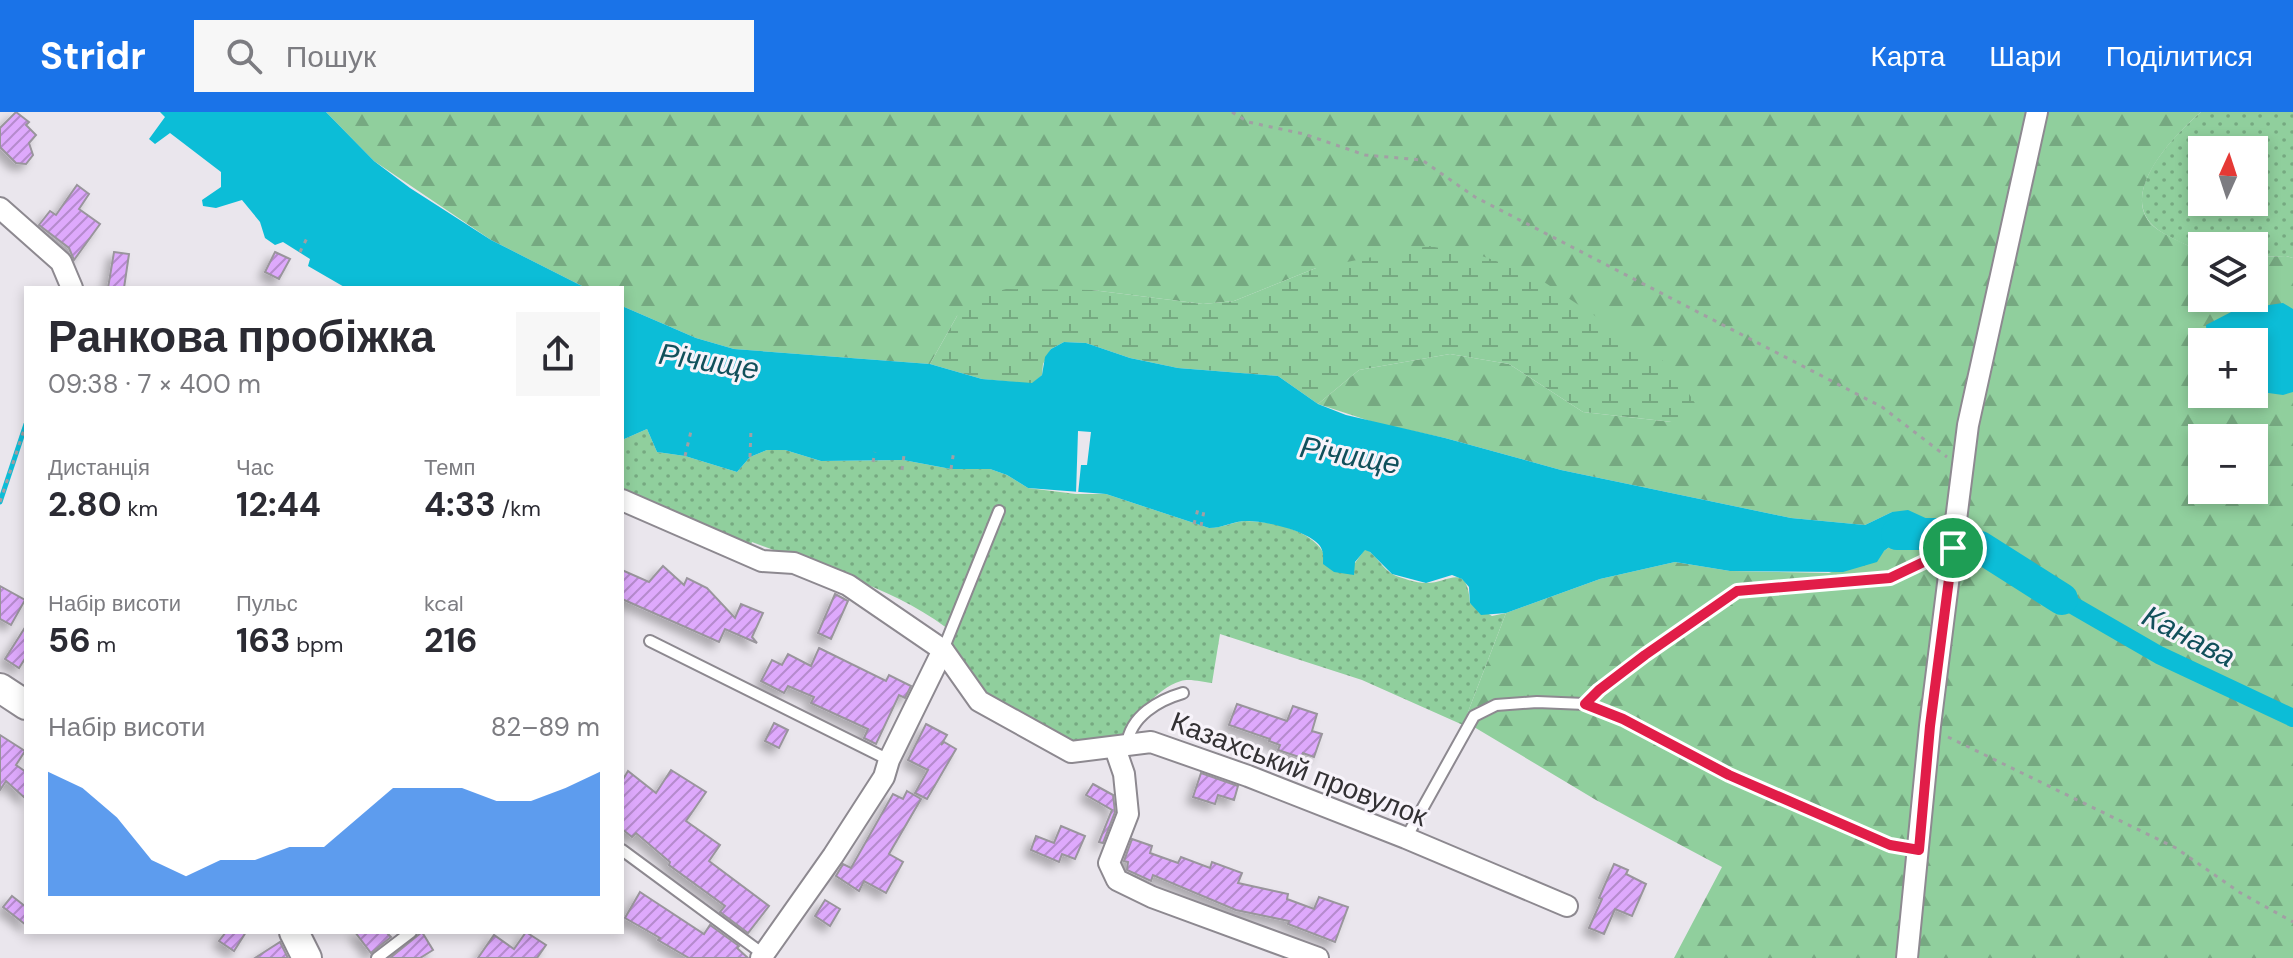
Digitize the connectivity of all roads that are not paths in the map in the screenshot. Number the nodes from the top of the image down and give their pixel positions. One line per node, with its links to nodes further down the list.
1 (2037, 112): 15 (street)
2 (0, 208): 3 (street)
3 (8, 221): 4 (street)
4 (71, 286)
5 (624, 501): 8 (street, Казахський провулок)
6 (999, 511): 8 (lane)
7 (650, 641): 13 (lane)
8 (943, 650): 12 (street, Казахський провулок); 13 (street)
9 (0, 688): 11 (street)
10 (1183, 693): 12 (lane)
11 (24, 704)
12 (1121, 746): 14 (street, Казахський провулок); 23 (street)
13 (889, 760): 20 (street)
14 (1406, 838): 15 (lane); 17 (street, Казахський провулок)
15 (1919, 850): 24 (street)
16 (624, 852): 20 (lane)
17 (1567, 906)
18 (295, 934): 21 (street)
19 (408, 934): 22 (lane)
20 (762, 956)
21 (307, 958)
22 (377, 958)
23 (1318, 958)
24 (1907, 958)

